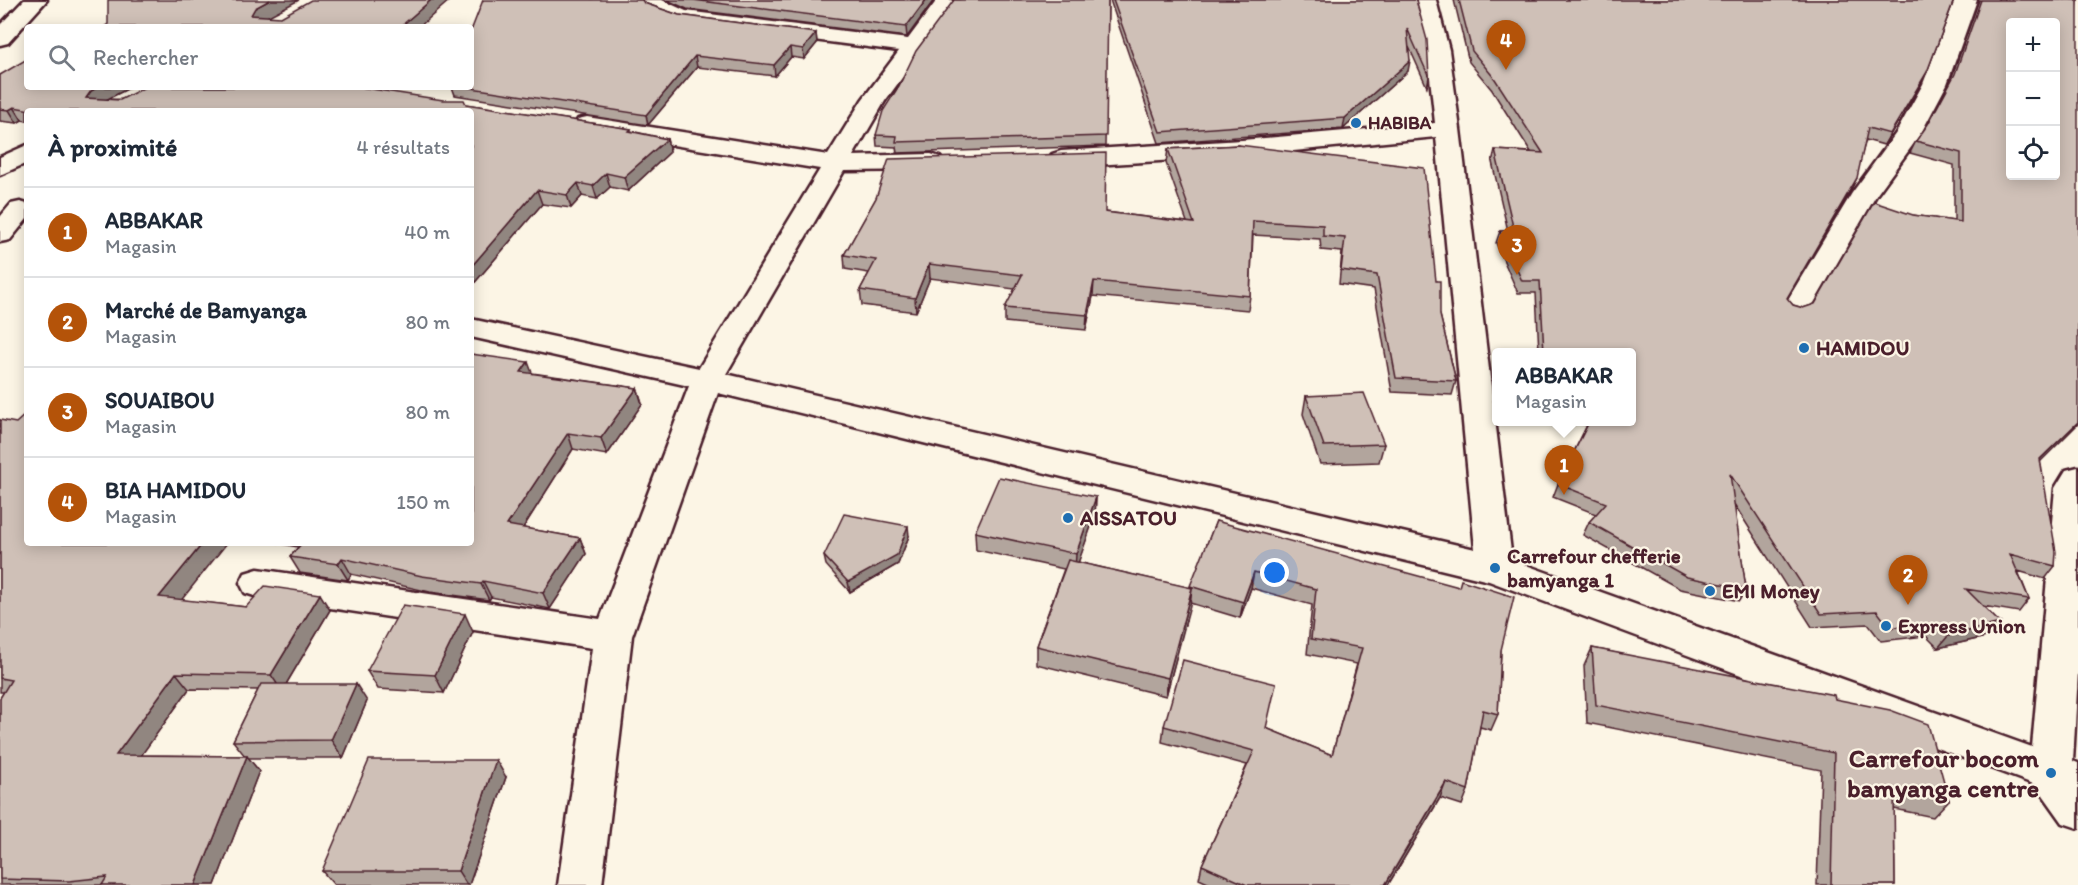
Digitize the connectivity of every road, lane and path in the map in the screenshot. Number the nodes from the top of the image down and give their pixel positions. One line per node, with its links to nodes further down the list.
1 (36, 0): 6 (street)
2 (651, 0): 7 (street)
3 (948, 0): 7 (street)
4 (1425, 0): 9 (street)
5 (1966, 0): 17 (street)
6 (0, 38)
7 (913, 46): 13 (street)
8 (561, 120): 13 (street)
9 (1448, 129): 11 (street); 21 (street)
10 (24, 155): 14 (street)
11 (1034, 159)
12 (952, 161): 13 (street)
13 (836, 164): 19 (street)
14 (0, 167)
15 (16, 209): 16 (street)
16 (0, 234)
17 (1797, 309)
18 (474, 329): 19 (street)
19 (708, 381): 21 (street); 23 (street)
20 (2078, 479): 24 (street)
21 (1495, 568): 24 (street)
22 (258, 584): 23 (street)
23 (613, 636): 26 (street)
24 (2064, 778): 25 (street)
25 (2078, 809)
26 (580, 885)

